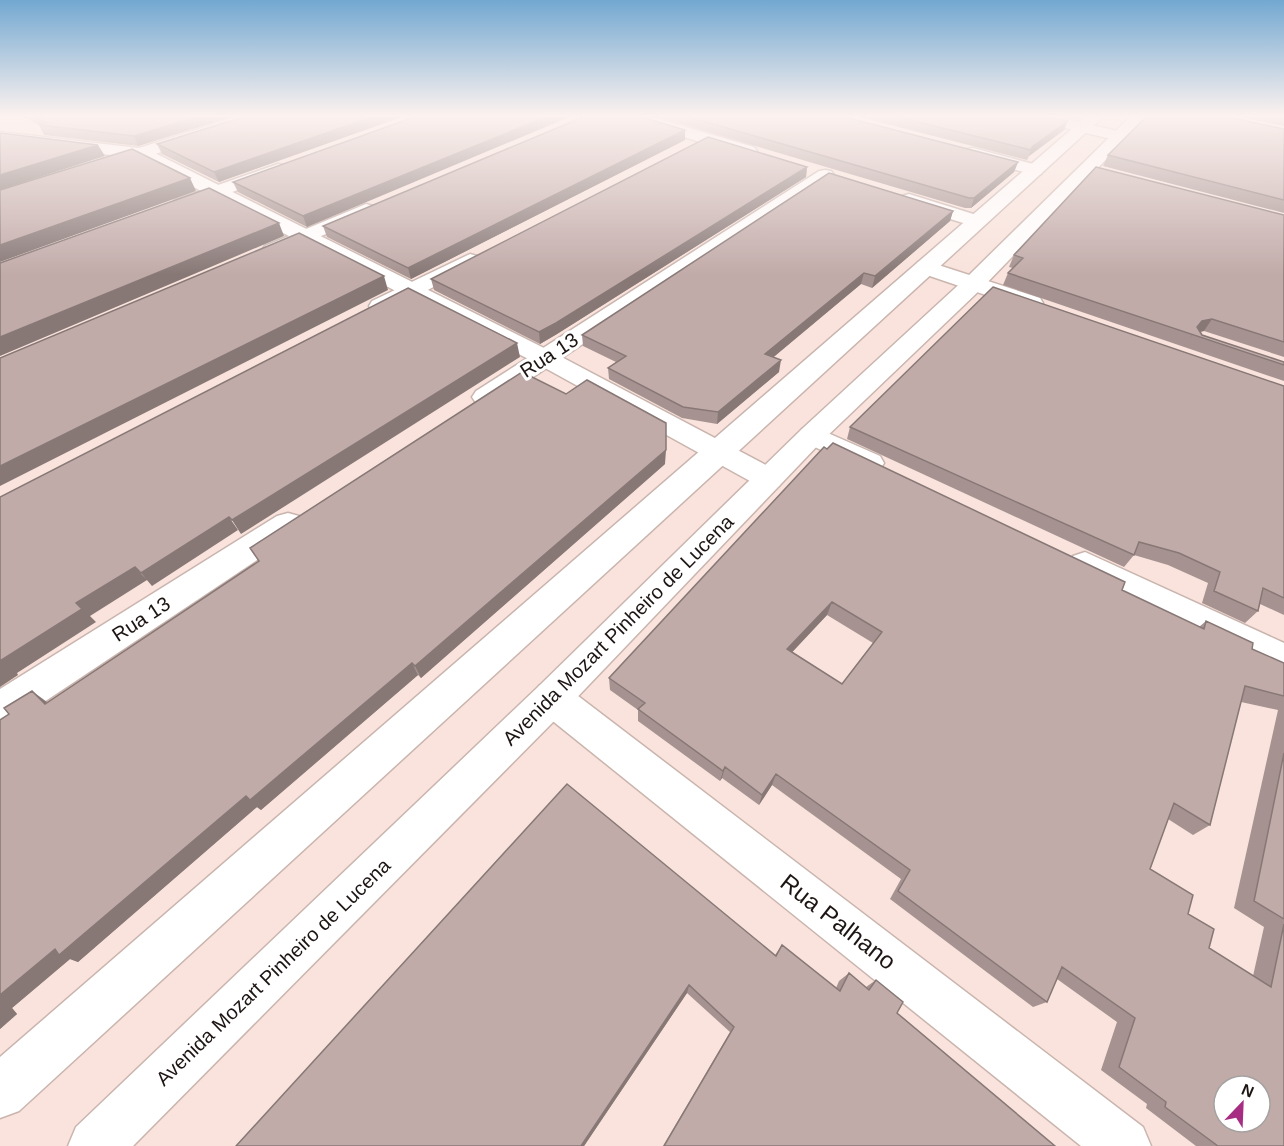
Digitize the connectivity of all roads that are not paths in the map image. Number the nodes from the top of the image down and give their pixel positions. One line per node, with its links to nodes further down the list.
1 (92, 168): 6 (street)
2 (172, 168): 9 (street)
3 (278, 168): 9 (street)
4 (1029, 168): 7 (street)
5 (1099, 168): 18 (street, Avenida Mozart Pinheiro de Lucena)
6 (87, 170)
7 (1035, 170): 13 (street)
8 (825, 175): 23 (street, Rua 13)
9 (216, 191): 12 (street); 14 (street)
10 (890, 195): 13 (street)
11 (388, 201): 14 (street)
12 (162, 211)
13 (976, 221): 16 (street)
14 (303, 237): 17 (street); 20 (street)
15 (486, 252): 20 (street)
16 (935, 259): 18 (street); 26 (street)
17 (249, 260)
18 (982, 275): 19 (street); 21 (street); 25 (street, Avenida Mozart Pinheiro de Lucena)
19 (1046, 286)
20 (412, 290): 22 (street); 23 (street)
21 (1051, 310)
22 (359, 317)
23 (545, 358): 24 (street, Rua 13); 26 (street)
24 (466, 409)
25 (812, 435): 27 (street); 28 (street, Avenida Mozart Pinheiro de Lucena)
26 (717, 452): 28 (street); 34 (street)
27 (901, 478)
28 (769, 479): 32 (street, Avenida Mozart Pinheiro de Lucena)
29 (307, 512): 33 (street, Rua 13)
30 (1063, 555): 31 (street)
31 (1284, 660)
32 (552, 698): 35 (street, Avenida Mozart Pinheiro de Lucena); 36 (street, Rua Palhano)
33 (0, 710)
34 (0, 1092)
35 (95, 1146)
36 (1124, 1146)

